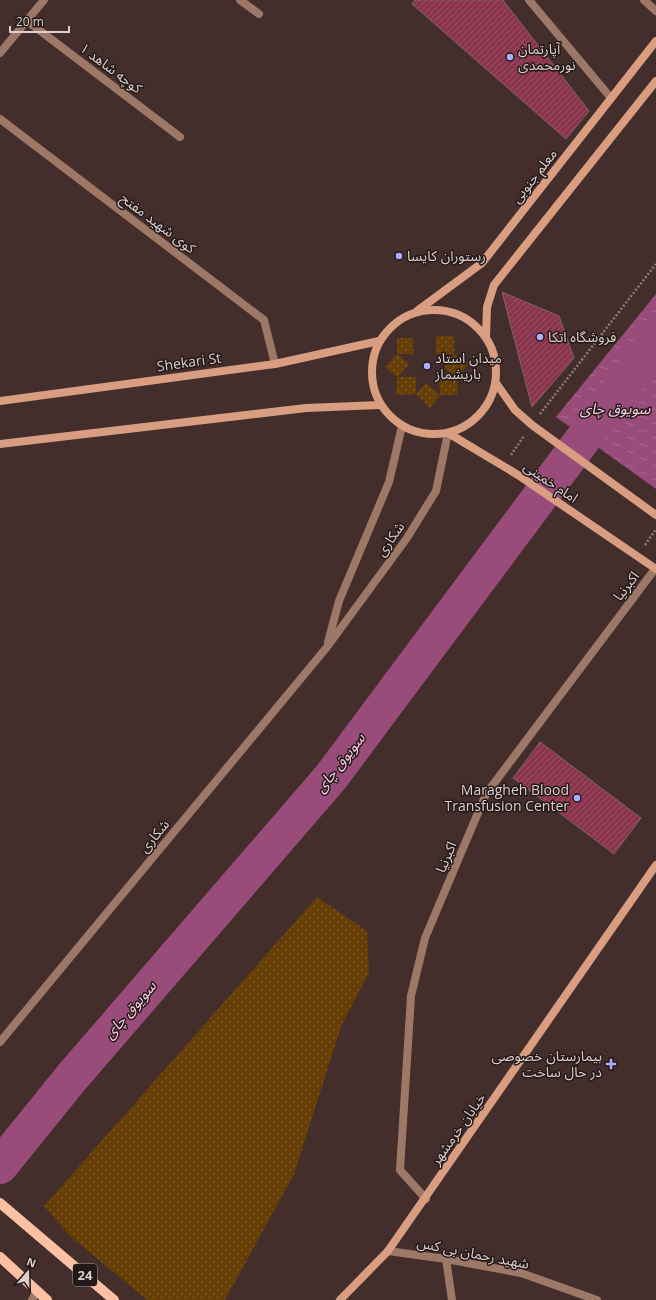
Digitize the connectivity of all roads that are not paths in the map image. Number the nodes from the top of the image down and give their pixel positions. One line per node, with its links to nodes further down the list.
1 (44, 0): 7 (street)
2 (240, 0): 6 (street)
3 (529, 0): 11 (street)
4 (644, 0): 5 (street)
5 (656, 11)
6 (259, 14)
7 (26, 20): 9 (street); 13 (street, کوچه شاهد ۱)
8 (656, 41): 11 (street, معلم جنوبی)
9 (0, 53)
10 (656, 81): 15 (street)
11 (612, 98): 14 (street, معلم جنوبی)
12 (0, 120): 17 (street, کوی شهید مفتح)
13 (180, 137)
14 (416, 312): 15 (street); 16 (street)
15 (486, 337): 18 (street)
16 (379, 341): 17 (street, Shekari St); 20 (street)
17 (275, 364): 19 (street, Shekari St)
18 (496, 383): 22 (street); 24 (street)
19 (0, 400)
20 (380, 405): 21 (street); 23 (street)
21 (402, 426): 22 (street); 26 (street, شکاری)
22 (448, 433): 25 (street, امام خمینی); 26 (street, شکاری)
23 (0, 444)
24 (656, 515)
25 (655, 569): 29 (street, اکبرنیا)
26 (327, 647): 28 (street, شکاری)
27 (656, 865): 29 (street, خیابان خرمشهر)
28 (0, 1042)
29 (426, 1199): 31 (street, خیابان خرمشهر)
30 (0, 1203): 37 (main road, 24)
31 (388, 1251): 33 (street, شهید رحمان بی کس); 38 (street, خیابان خرمشهر)
32 (0, 1257): 34 (main road)
33 (446, 1259): 39 (street); 40 (street, شهید رحمان بی کس)
34 (37, 1291): 35 (street); 36 (main road)
35 (32, 1300)
36 (47, 1300)
37 (114, 1300)
38 (340, 1300)
39 (452, 1300)
40 (597, 1300)

